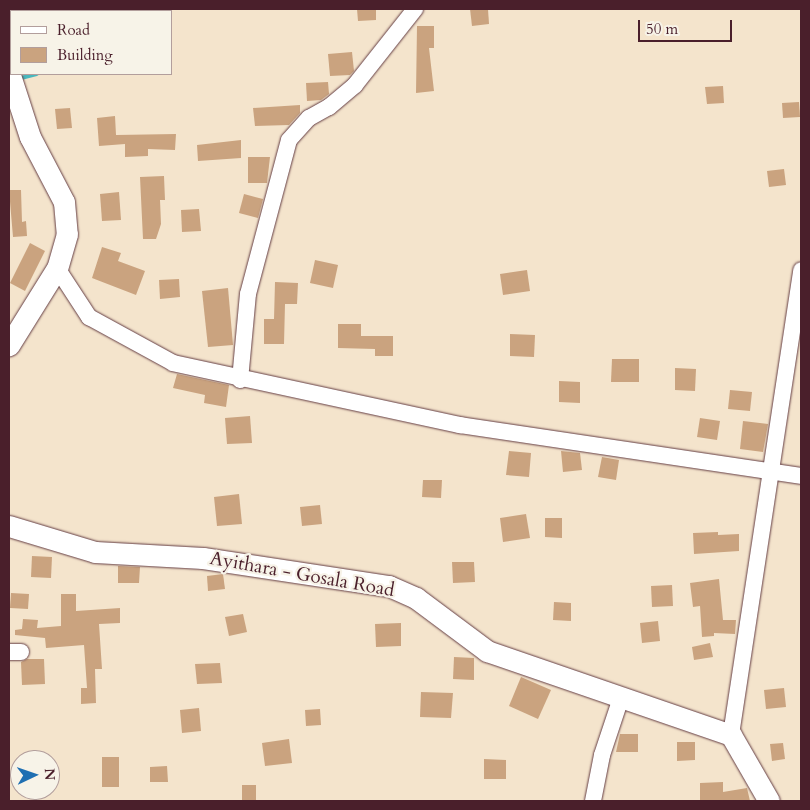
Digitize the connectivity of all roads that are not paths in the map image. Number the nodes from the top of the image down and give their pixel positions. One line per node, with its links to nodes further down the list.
1 (415, 9): 6 (street)
2 (9, 72): 3 (main road)
3 (57, 268): 5 (main road); 6 (street)
4 (801, 270): 7 (street)
5 (9, 345)
6 (240, 380): 7 (street)
7 (770, 472): 8 (street); 11 (street)
8 (801, 476)
9 (9, 526): 10 (main road, Ayithara - Gosala Road)
10 (621, 698): 11 (main road, Ayithara - Gosala Road); 12 (street)
11 (732, 736): 13 (main road)
12 (593, 801)
13 (768, 801)

